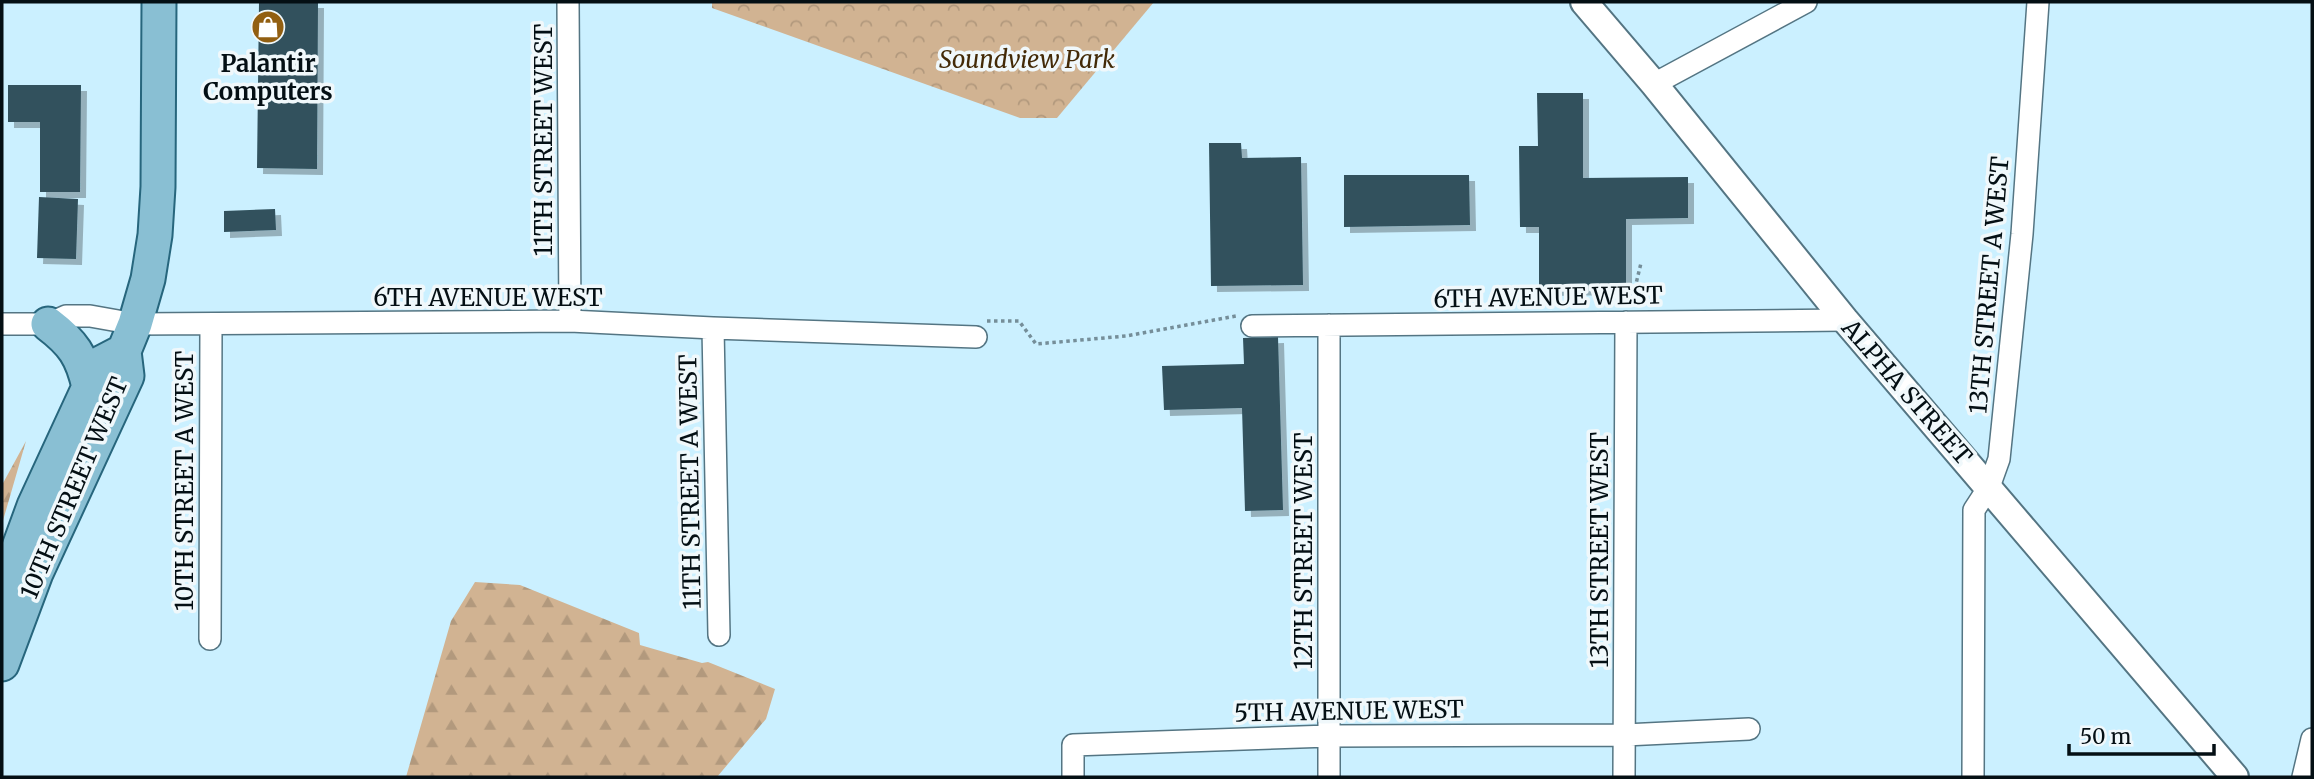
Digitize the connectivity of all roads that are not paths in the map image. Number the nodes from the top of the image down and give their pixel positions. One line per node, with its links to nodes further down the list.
1 (159, 2): 16 (main road, 10TH STREET WEST)
2 (568, 2): 8 (street, 11TH STREET WEST)
3 (1584, 2): 6 (street, ALPHA STREET)
4 (1806, 2): 6 (street)
5 (2038, 2): 19 (street, 13TH STREET A WEST)
6 (1654, 84): 7 (street, ALPHA STREET)
7 (1845, 320): 9 (street, 6TH AVENUE WEST); 19 (street, ALPHA STREET)
8 (569, 321): 12 (street, 6TH AVENUE WEST); 15 (street, 6TH AVENUE WEST)
9 (1626, 322): 13 (street, 6TH AVENUE WEST); 25 (street, 13TH STREET WEST)
10 (2, 324): 11 (street, 6TH AVENUE WEST)
11 (48, 324): 16 (street, 6TH AVENUE WEST); 18 (main road)
12 (211, 324): 16 (street, 6TH AVENUE WEST); 22 (street, 10TH STREET A WEST)
13 (1329, 325): 14 (street, 6TH AVENUE WEST); 26 (street, 12TH STREET WEST)
14 (1252, 326)
15 (713, 328): 17 (street, 6TH AVENUE WEST); 21 (street, 11TH STREET A WEST)
16 (130, 337): 18 (main road, 10TH STREET WEST); 23 (main road, 10TH STREET WEST)
17 (976, 337)
18 (89, 387): 20 (main road, 10TH STREET WEST)
19 (1989, 487): 31 (street, 13TH STREET A WEST); 32 (street, ALPHA STREET)
20 (2, 604)
21 (719, 635)
22 (210, 639)
23 (2, 664)
24 (1749, 729): 25 (street, 5TH AVENUE WEST)
25 (1625, 735): 26 (street, 5TH AVENUE WEST); 30 (street, 13TH STREET WEST)
26 (1329, 736): 28 (street, 5TH AVENUE WEST); 29 (street, 12TH STREET WEST)
27 (2312, 739): 33 (street)
28 (1073, 777)
29 (1329, 777)
30 (1625, 777)
31 (1973, 777)
32 (2235, 777)
33 (2303, 777)

